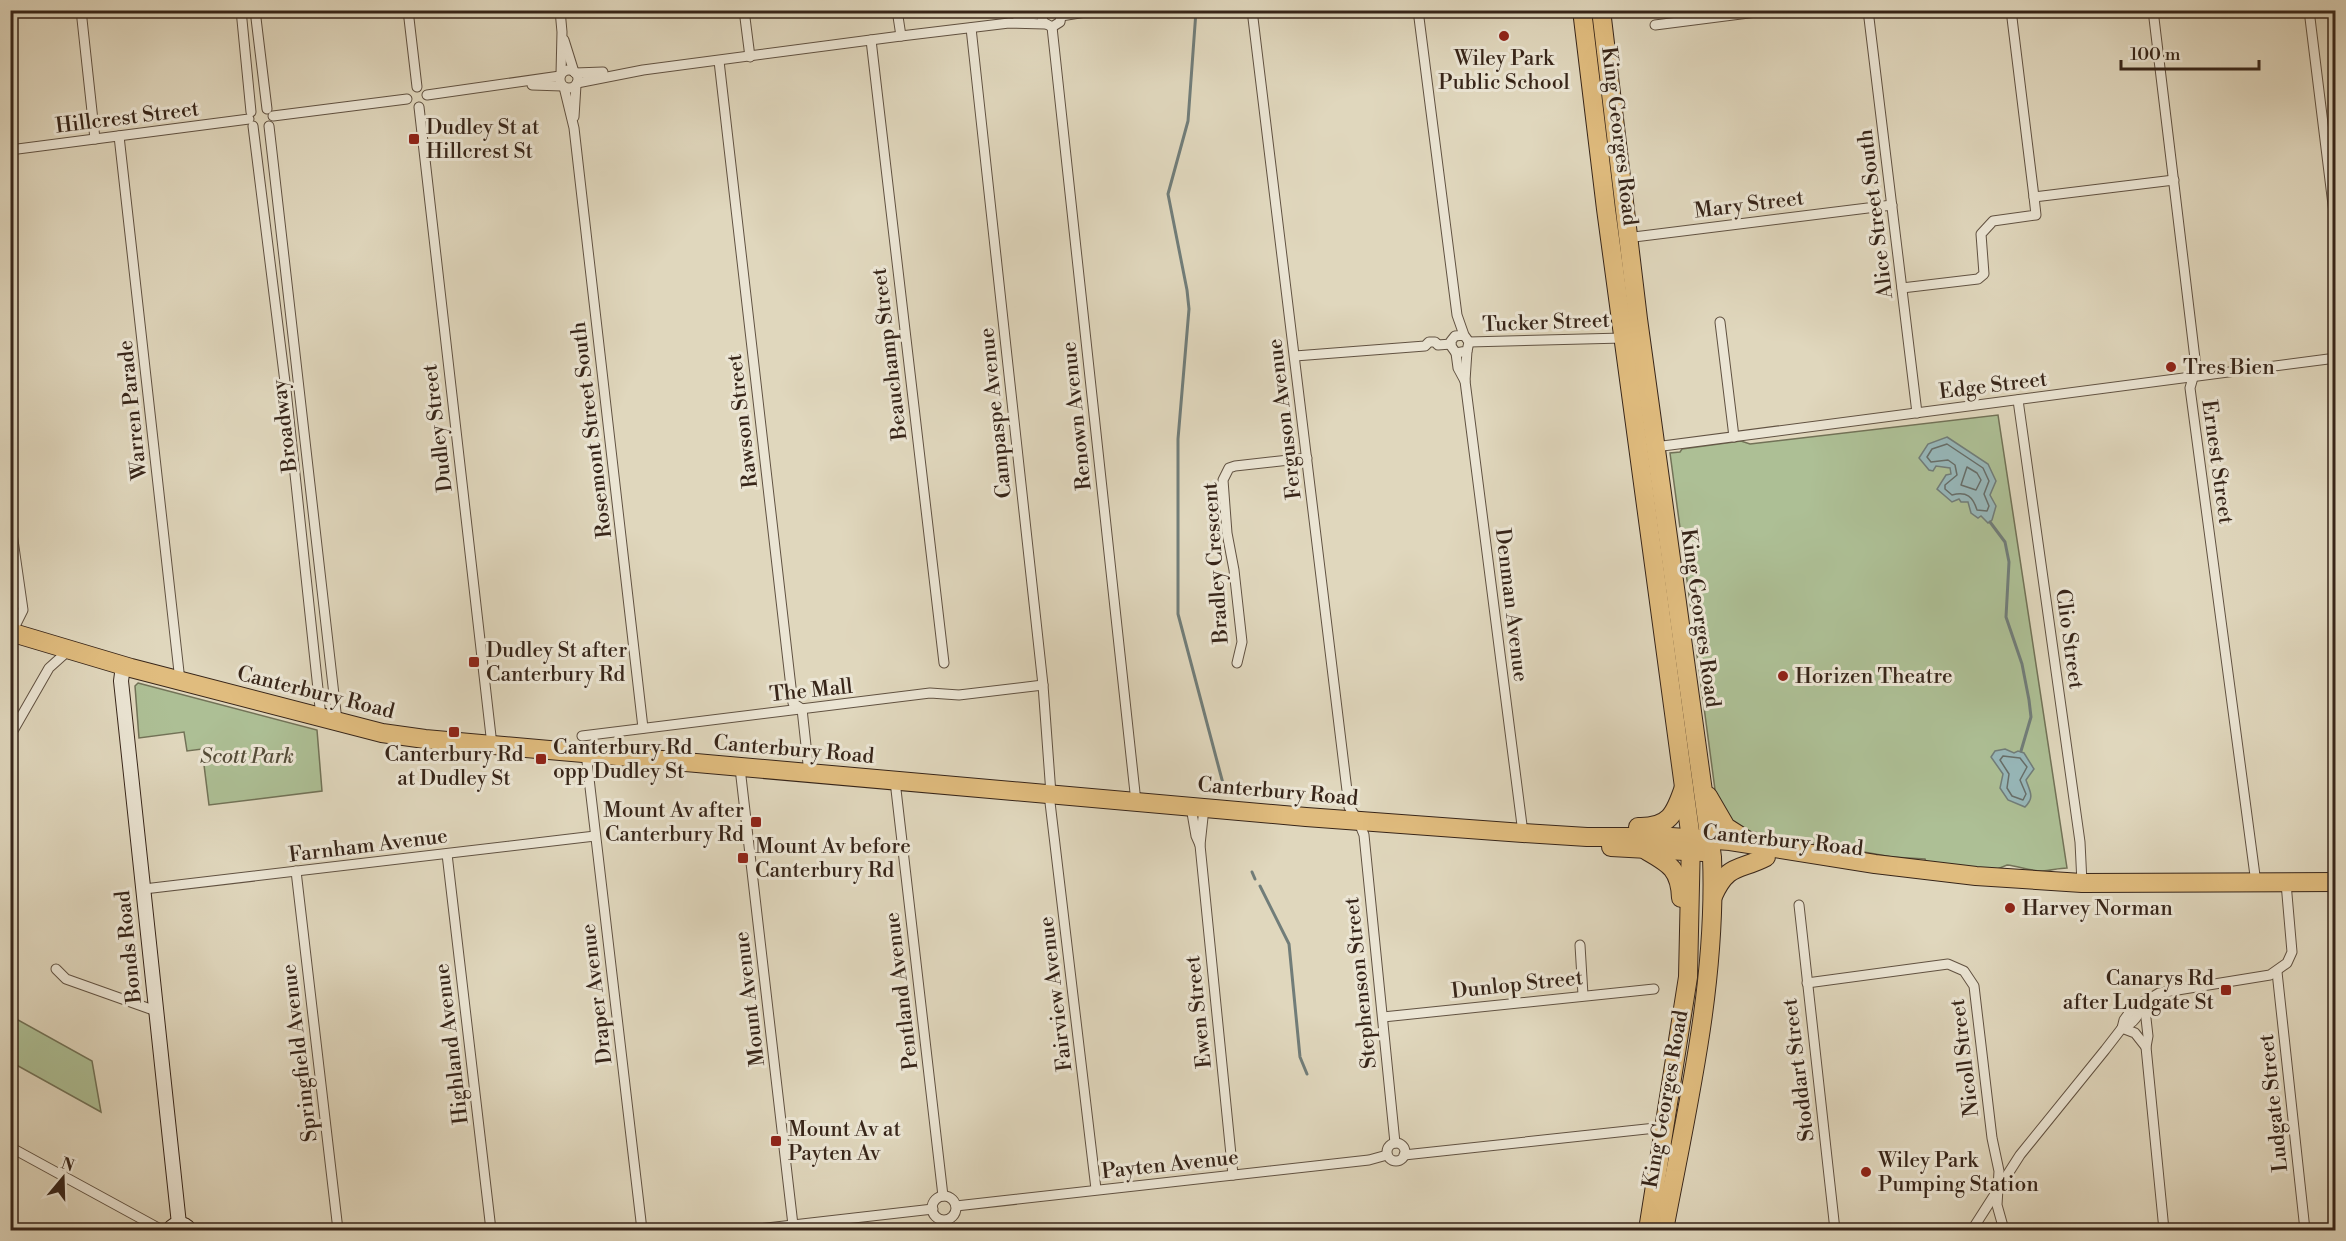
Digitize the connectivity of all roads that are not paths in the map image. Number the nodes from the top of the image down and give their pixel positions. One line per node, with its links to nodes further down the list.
1 (81, 10): 40 (street)
2 (241, 10): 36 (street, Broadway)
3 (255, 10): 35 (street)
4 (408, 10): 31 (street)
5 (560, 10): 24 (street, Rosemont Street South)
6 (744, 10): 27 (street)
7 (897, 10): 25 (street)
8 (1098, 10): 19 (street)
9 (1252, 10): 51 (street, Ferguson Avenue)
10 (1418, 10): 50 (street, Denman Avenue)
11 (1582, 10): 46 (highway, King Georges Road)
12 (1601, 10): 46 (highway, King Georges Road)
13 (1772, 10): 22 (street)
14 (1868, 10): 44 (street, Alice Street South)
15 (2011, 10): 43 (street)
16 (2153, 10): 42 (street, Ernest Street)
17 (2309, 10): 45 (street)
18 (1044, 11): 20 (street); 21 (street, Renown Avenue)
19 (1060, 13): 21 (street)
20 (1009, 23): 21 (street); 23 (street)
21 (1048, 25): 79 (street, Renown Avenue)
22 (1655, 25)
23 (970, 28): 25 (street); 67 (street, Campaspe Avenue)
24 (562, 32): 29 (street, Rosemont Street South); 30 (street, Rosemont Street South)
25 (901, 36): 26 (street)
26 (871, 40): 27 (street); 63 (street, Beauchamp Street)
27 (750, 57): 28 (street)
28 (718, 61): 29 (street); 68 (street, Rawson Street)
29 (576, 78): 30 (street); 30 (street); 38 (street, Rosemont Street South)
30 (562, 81): 32 (street); 38 (street, Rosemont Street South)
31 (417, 87): 32 (street); 33 (street)
32 (427, 95): 34 (street)
33 (407, 99): 34 (street); 35 (street)
34 (419, 107): 73 (street, Dudley Street)
35 (270, 113): 36 (street); 37 (street)
36 (251, 119): 37 (street); 39 (street, Hillcrest Street); 69 (street, Broadway)
37 (269, 126): 69 (street, Broadway)
38 (574, 128): 70 (street, Rosemont Street South)
39 (119, 136): 40 (street, Hillcrest Street); 66 (street, Warren Parade)
40 (95, 139): 41 (street, Hillcrest Street)
41 (10, 150)
42 (2174, 180): 43 (street); 53 (street, Ernest Street)
43 (2034, 197): 47 (street)
44 (1892, 205): 46 (street, Mary Street); 47 (street, Alice Street South)
45 (2336, 229)
46 (1619, 239): 49 (highway, King Georges Road); 58 (highway, King Georges Road)
47 (1902, 288): 56 (street, Alice Street South)
48 (1720, 322): 57 (street)
49 (1623, 338): 50 (street, Tucker Street); 77 (highway, King Georges Road)
50 (1461, 342): 51 (street, Tucker Street); 54 (street, Denman Avenue); 54 (street, Denman Avenue)
51 (1295, 356): 59 (street, Ferguson Avenue)
52 (2336, 358): 53 (street, Edge Street)
53 (2194, 377): 55 (street, Edge Street); 95 (street, Ernest Street)
54 (1465, 381): 82 (street, Denman Avenue)
55 (2018, 400): 56 (street, Edge Street); 94 (street, Clio Street)
56 (1917, 413): 57 (street, Edge Street)
57 (1734, 437): 58 (street, Edge Street)
58 (1655, 447): 77 (highway, King Georges Road)
59 (1306, 458): 64 (street, Bradley Crescent); 81 (street, Ferguson Avenue)
60 (10, 519): 61 (street)
61 (11, 632): 62 (highway, Canterbury Road)
62 (69, 650): 65 (highway, Canterbury Road); 71 (street)
63 (944, 663)
64 (1236, 663)
65 (123, 666): 66 (highway, Canterbury Road); 97 (main road, Bonds Road)
66 (180, 681): 69 (highway, Canterbury Road)
67 (1043, 685): 68 (street, The Mall); 78 (street, Campaspe Avenue)
68 (802, 709): 70 (street, The Mall); 75 (street, Rawson Street)
69 (329, 719): 73 (highway, Canterbury Road)
70 (643, 728): 72 (street, The Mall)
71 (10, 736)
72 (584, 745): 73 (highway, Canterbury Road); 74 (highway, Canterbury Road); 83 (street, Draper Avenue)
73 (492, 746)
74 (740, 768): 75 (highway, Canterbury Road); 124 (street, Mount Avenue)
75 (809, 773): 76 (highway, Canterbury Road)
76 (895, 781): 78 (highway, Canterbury Road); 120 (street, Pentland Avenue)
77 (1693, 785): 84 (highway); 85 (highway); 86 (highway, King Georges Road); 87 (highway, King Georges Road)
78 (1050, 794): 79 (highway, Canterbury Road); 119 (street, Fairview Avenue)
79 (1136, 802): 80 (highway, Canterbury Road)
80 (1198, 807): 81 (highway, Canterbury Road); 117 (street, Ewen Street)
81 (1358, 820): 82 (highway, Canterbury Road); 109 (street, Stephenson Street)
82 (1523, 833): 84 (highway, Canterbury Road)
83 (595, 836): 89 (street, Farnham Avenue); 130 (street, Draper Avenue)
84 (1587, 837): 86 (highway, Canterbury Road); 88 (highway, Canterbury Road)
85 (1753, 844): 87 (highway, Canterbury Road); 92 (highway, Canterbury Road)
86 (1691, 846): 87 (highway, Canterbury Road); 88 (highway, Canterbury Road); 100 (highway, King Georges Road)
87 (1711, 846): 90 (highway, Canterbury Road); 98 (highway, King Georges Road)
88 (1646, 850): 100 (highway)
89 (447, 854): 91 (street, Farnham Avenue); 129 (street, Highland Avenue)
90 (1766, 857): 92 (highway, Canterbury Road); 98 (highway)
91 (296, 871): 97 (street, Farnham Avenue); 128 (street, Springfield Avenue)
92 (1976, 876): 94 (highway, Canterbury Road)
93 (2336, 882): 96 (highway, Canterbury Road)
94 (2082, 883): 95 (highway, Canterbury Road)
95 (2256, 883): 96 (highway, Canterbury Road)
96 (2286, 883): 103 (street)
97 (144, 889): 108 (main road, Bonds Road)
98 (1712, 900): 134 (highway, King Georges Road)
99 (1799, 905): 104 (street, Stoddart Street)
100 (1689, 944): 112 (highway, King Georges Road)
101 (1580, 945): 106 (street)
102 (56, 969): 108 (street)
103 (2277, 972): 107 (street); 139 (street, Ludgate Street)
104 (1807, 983): 118 (street, Nicoll Street); 135 (street, Stoddart Street)
105 (1654, 989): 106 (street, Dunlop Street)
106 (1583, 995): 109 (street, Dunlop Street)
107 (2144, 1001): 110 (street); 111 (street)
108 (156, 1011): 126 (main road, Bonds Road)
109 (1383, 1017): 113 (street, Stephenson Street)
110 (2122, 1028): 111 (street); 118 (street)
111 (2146, 1047): 138 (street)
112 (1665, 1127): 116 (street); 133 (highway, King Georges Road)
113 (1395, 1143): 115 (street); 116 (street)
114 (10, 1147): 127 (street)
115 (1387, 1155): 116 (street); 117 (street, Payten Avenue)
116 (1404, 1155)
117 (1233, 1175): 119 (street, Payten Avenue)
118 (1999, 1186): 136 (street); 137 (street, Nicoll Street)
119 (1096, 1189): 121 (street, Payten Avenue)
120 (943, 1196): 121 (street); 122 (street)
121 (956, 1206): 123 (street)
122 (933, 1209): 123 (street); 125 (street)
123 (947, 1220): 132 (street)
124 (793, 1225): 125 (street); 131 (street)
125 (834, 1225)
126 (179, 1228)
127 (162, 1230)
128 (338, 1230)
129 (491, 1230)
130 (642, 1230)
131 (748, 1230)
132 (948, 1230)
133 (1648, 1230)
134 (1664, 1230)
135 (1835, 1230)
136 (1972, 1230)
137 (2004, 1230)
138 (2164, 1230)
139 (2305, 1230)

